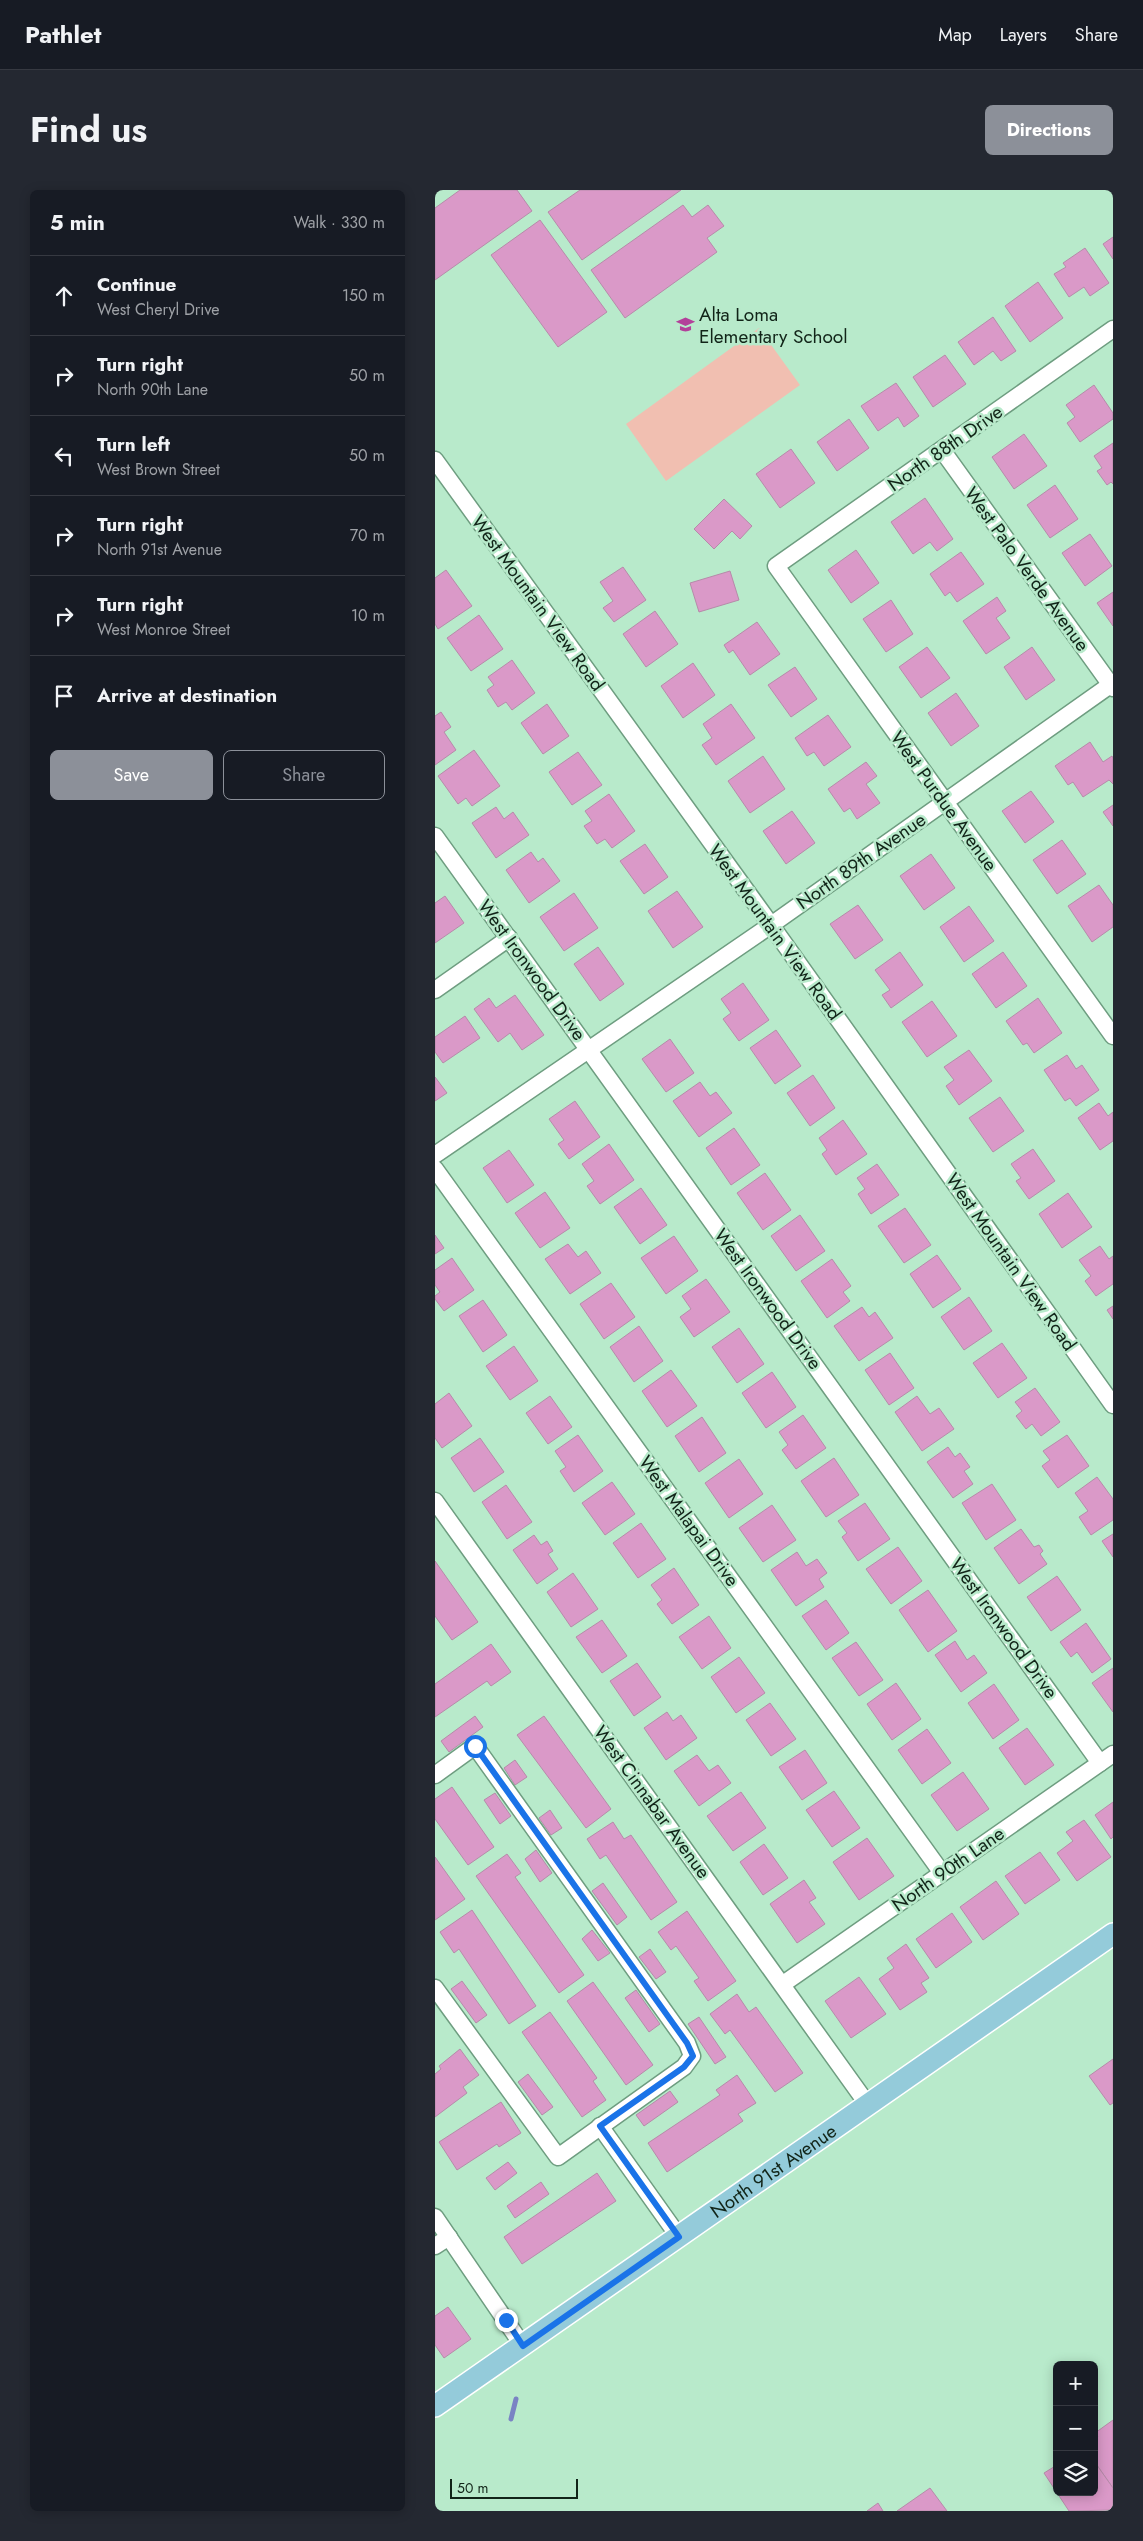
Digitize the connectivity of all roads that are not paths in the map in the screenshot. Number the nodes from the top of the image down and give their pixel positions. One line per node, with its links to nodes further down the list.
1 (1110, 336): 2 (street, North 88th Drive)
2 (942, 450): 4 (street, North 88th Drive); 5 (street, West Palo Verde Avenue)
3 (435, 460): 8 (street, West Mountain View Road)
4 (776, 566): 6 (street, West Purdue Avenue)
5 (1112, 686): 6 (street, North 89th Avenue)
6 (945, 803): 8 (street, North 89th Avenue); 11 (street, West Purdue Avenue)
7 (435, 836): 9 (street, West Ironwood Drive)
8 (771, 925): 12 (street, North 89th Avenue); 15 (street, West Mountain View Road)
9 (509, 938): 10 (street); 12 (street, West Ironwood Drive)
10 (435, 990)
11 (1113, 1036)
12 (589, 1049): 13 (street, North 89th Avenue); 17 (street, West Ironwood Drive)
13 (435, 1155)
14 (435, 1169): 19 (street, West Malapai Drive)
15 (1113, 1405)
16 (435, 1501): 21 (street, West Cinnabar Avenue)
17 (1106, 1758): 19 (street, North 90th Lane)
18 (435, 1775): 24 (street)
19 (942, 1873): 21 (street, North 90th Lane)
20 (1113, 1934): 23 (main road, North 91st Avenue)
21 (783, 1984): 23 (street, West Cinnabar Avenue)
22 (435, 1988): 24 (street)
23 (868, 2105): 27 (main road, North 91st Avenue)
24 (600, 2126): 27 (street)
25 (435, 2218): 26 (street)
26 (449, 2236): 28 (street); 29 (street)
27 (679, 2237): 29 (main road, North 91st Avenue)
28 (435, 2246)
29 (523, 2346): 30 (main road, North 91st Avenue)
30 (435, 2406)

